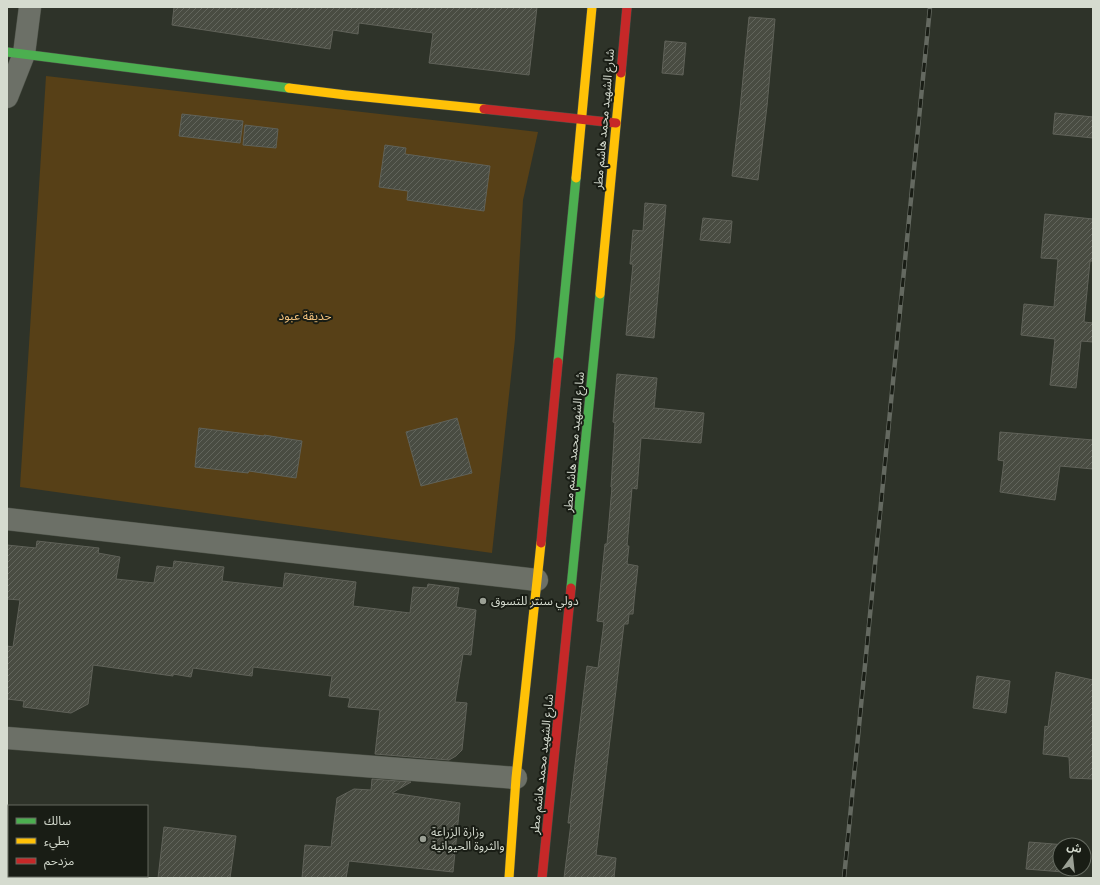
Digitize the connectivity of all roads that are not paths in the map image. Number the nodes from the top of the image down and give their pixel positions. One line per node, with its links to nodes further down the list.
1 (30, 7): 4 (street)
2 (592, 7): 6 (main road, شارع الشهيد محمد هاشم مطر)
3 (627, 7): 7 (main road, شارع الشهيد محمد هاشم مطر)
4 (15, 53): 5 (street); 6 (main road)
5 (7, 97)
6 (581, 119): 7 (main road); 9 (main road, شارع الشهيد محمد هاشم مطر)
7 (616, 123): 13 (main road, شارع الشهيد محمد هاشم مطر)
8 (7, 519): 9 (street)
9 (537, 580): 11 (main road, شارع الشهيد محمد هاشم مطر)
10 (7, 738): 11 (street)
11 (516, 778): 12 (main road, شارع الشهيد محمد هاشم مطر)
12 (509, 878)
13 (542, 878)

